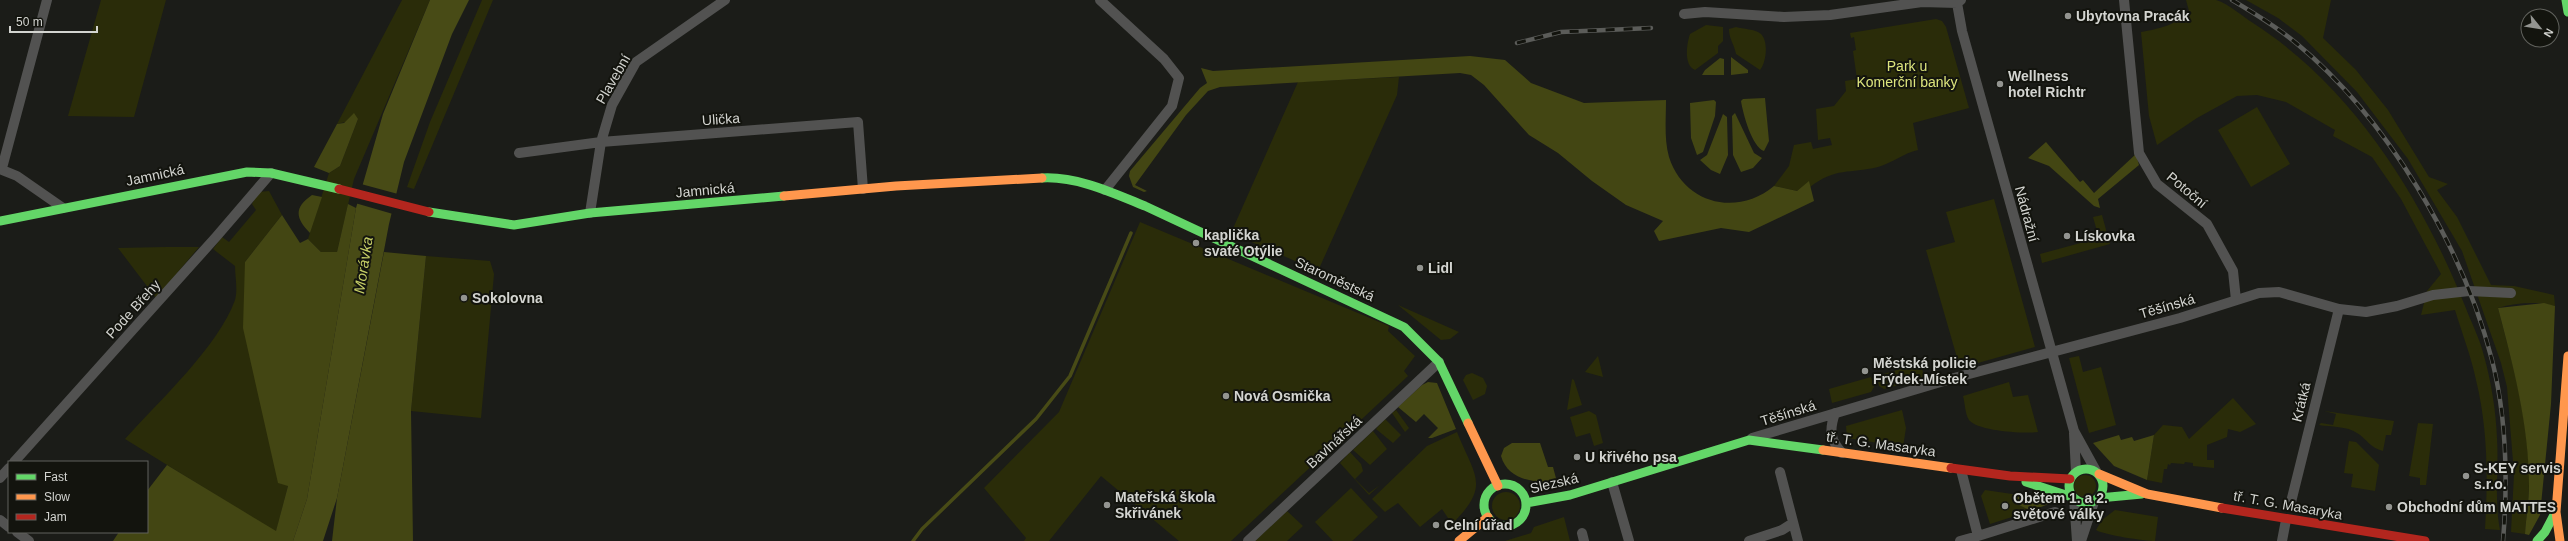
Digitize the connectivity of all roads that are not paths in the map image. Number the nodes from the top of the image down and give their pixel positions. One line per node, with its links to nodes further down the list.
1 (47, 0): 11 (street)
2 (725, 0): 9 (street, Plavební)
3 (1100, 0): 15 (street)
4 (2124, 0): 20 (street, Potoční)
5 (2566, 0): 7 (main road)
6 (1959, 2): 8 (street, Nádražní); 22 (street, Nádražní)
7 (2568, 12)
8 (1684, 14)
9 (601, 142): 10 (street, Ulička); 14 (street, Ulička); 17 (street, Plavební)
10 (519, 153)
11 (1, 168): 16 (street)
12 (271, 173): 16 (main road, Jamnická); 17 (main road, Jamnická); 29 (street, Pode Břehy)
13 (987, 182): 14 (main road, Jamnická); 15 (main road, Staroměstská)
14 (863, 189): 17 (main road, Jamnická)
15 (1105, 190): 24 (main road, Staroměstská)
16 (63, 208): 18 (main road, Jamnická)
17 (590, 213)
18 (0, 221)
19 (2511, 293): 21 (street, Těšínská)
20 (2236, 300): 21 (street, Těšínská); 22 (street, Těšínská)
21 (2339, 309): 42 (street, Krátká)
22 (2050, 352): 25 (street, Těšínská); 26 (street, Nádražní)
23 (2568, 356): 45 (main road)
24 (1439, 362): 38 (main road, Staroměstská); 54 (street, Bavlnářská)
25 (1835, 413): 27 (street, Těšínská); 28 (street, Těšínská)
26 (2074, 431): 33 (street, Nádražní); 34 (street, Nádražní)
27 (1749, 440): 28 (main road, tř. T. G. Masaryka); 37 (main road, Slezská)
28 (1842, 453): 31 (main road, tř. T. G. Masaryka)
29 (15, 461)
30 (8, 469): 36 (street)
31 (1961, 470): 35 (main road, tř. T. G. Masaryka); 52 (street)
32 (1780, 472): 49 (street)
33 (2098, 473): 34 (main road); 39 (main road, tř. T. G. Masaryka); 41 (main road)
34 (2073, 475): 35 (main road, tř. T. G. Masaryka); 40 (main road)
35 (2010, 476): 40 (main road, tř. T. G. Masaryka)
36 (0, 478)
37 (1612, 482): 43 (main road, Slezská); 56 (street)
38 (1498, 486): 43 (main road, Slezská); 46 (main road)
39 (2147, 494): 41 (main road, tř. T. G. Masaryka); 48 (main road, tř. T. G. Masaryka)
40 (2073, 498): 41 (main road); 60 (street)
41 (2096, 500): 61 (street)
42 (2291, 502)
43 (1526, 503): 46 (main road, Slezská)
44 (2055, 512): 52 (street)
45 (2556, 512): 64 (main road); 65 (main road)
46 (1488, 517): 55 (main road)
47 (0, 520): 50 (street)
48 (2286, 520): 62 (street); 63 (main road, tř. T. G. Masaryka)
49 (1793, 523): 57 (street); 58 (street)
50 (8, 526)
51 (18, 533): 53 (street)
52 (1978, 536): 59 (street)
53 (29, 541)
54 (1248, 541)
55 (1460, 541)
56 (1629, 541)
57 (1749, 541)
58 (1798, 541)
59 (1960, 541)
60 (2077, 541)
61 (2081, 541)
62 (2282, 541)
63 (2425, 541)
64 (2537, 541)
65 (2560, 541)

